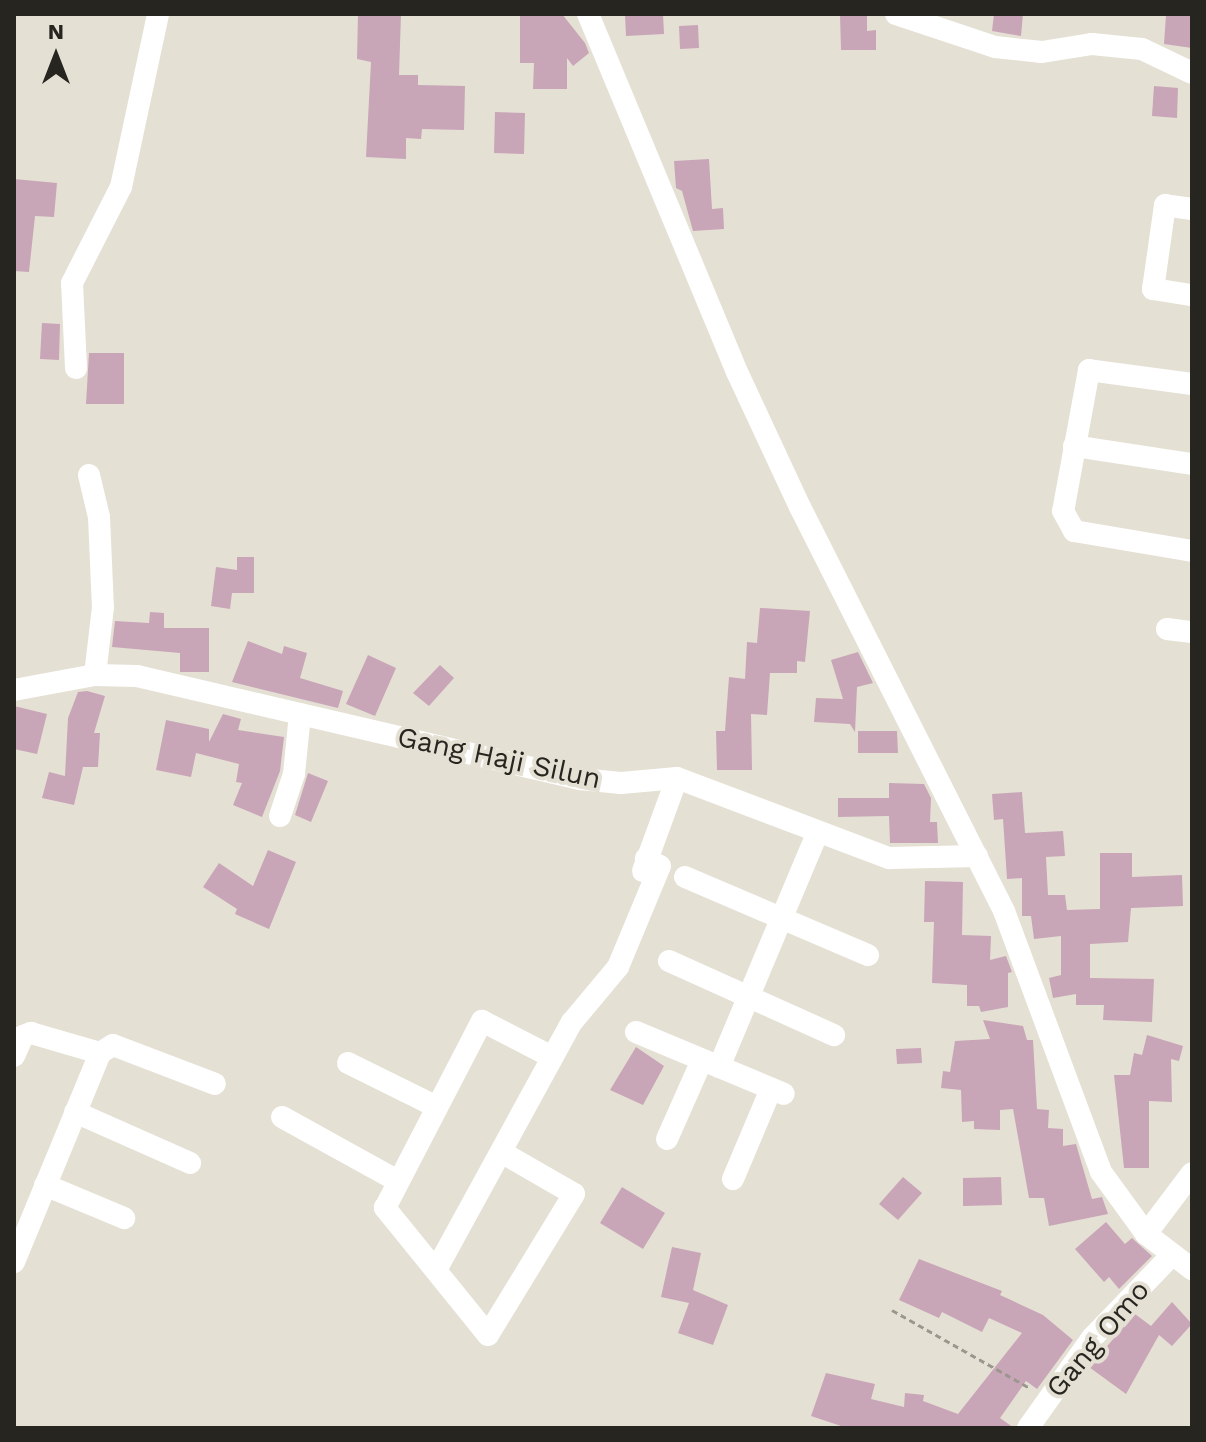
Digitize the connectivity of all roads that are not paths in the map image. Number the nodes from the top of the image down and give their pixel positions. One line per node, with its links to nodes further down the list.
1 (158, 14): 7 (street)
2 (588, 14): 21 (street)
3 (896, 14): 4 (street)
4 (1192, 73)
5 (1192, 209): 6 (street)
6 (1192, 295)
7 (76, 368)
8 (1192, 384): 9 (street)
9 (1074, 446): 10 (street); 12 (street)
10 (1192, 464)
11 (89, 475): 15 (street)
12 (1192, 551)
13 (1167, 629): 14 (street)
14 (1192, 632)
15 (95, 675): 16 (street, Gang Haji Silun); 17 (street, Gang Haji Silun)
16 (14, 690)
17 (300, 714): 18 (street, Gang Haji Silun); 19 (street)
18 (677, 778): 20 (street, Gang Haji Silun); 31 (street)
19 (280, 816)
20 (818, 832): 21 (street, Gang Haji Silun); 23 (street)
21 (977, 856): 46 (street)
22 (685, 877): 23 (street)
23 (782, 919): 24 (street); 26 (street)
24 (868, 955)
25 (669, 961): 26 (street)
26 (749, 996): 28 (street); 33 (street)
27 (636, 1032): 33 (street)
28 (834, 1035)
29 (100, 1053): 30 (street); 34 (street); 36 (street)
30 (14, 1056)
31 (552, 1057): 35 (street); 39 (street)
32 (348, 1063): 35 (street)
33 (710, 1063): 38 (street); 42 (street)
34 (215, 1084)
35 (437, 1107): 43 (street)
36 (75, 1112): 40 (street); 44 (street)
37 (282, 1117): 43 (street)
38 (667, 1139)
39 (501, 1152): 50 (street); 50 (street)
40 (190, 1163)
41 (1192, 1173): 46 (street)
42 (733, 1179)
43 (398, 1181): 50 (street)
44 (45, 1185): 45 (street); 48 (street)
45 (124, 1218)
46 (1146, 1234): 47 (street)
47 (1172, 1255): 49 (street); 51 (street, Gang Omo)
48 (14, 1262)
49 (1192, 1269)
50 (436, 1270)
51 (1028, 1428)

